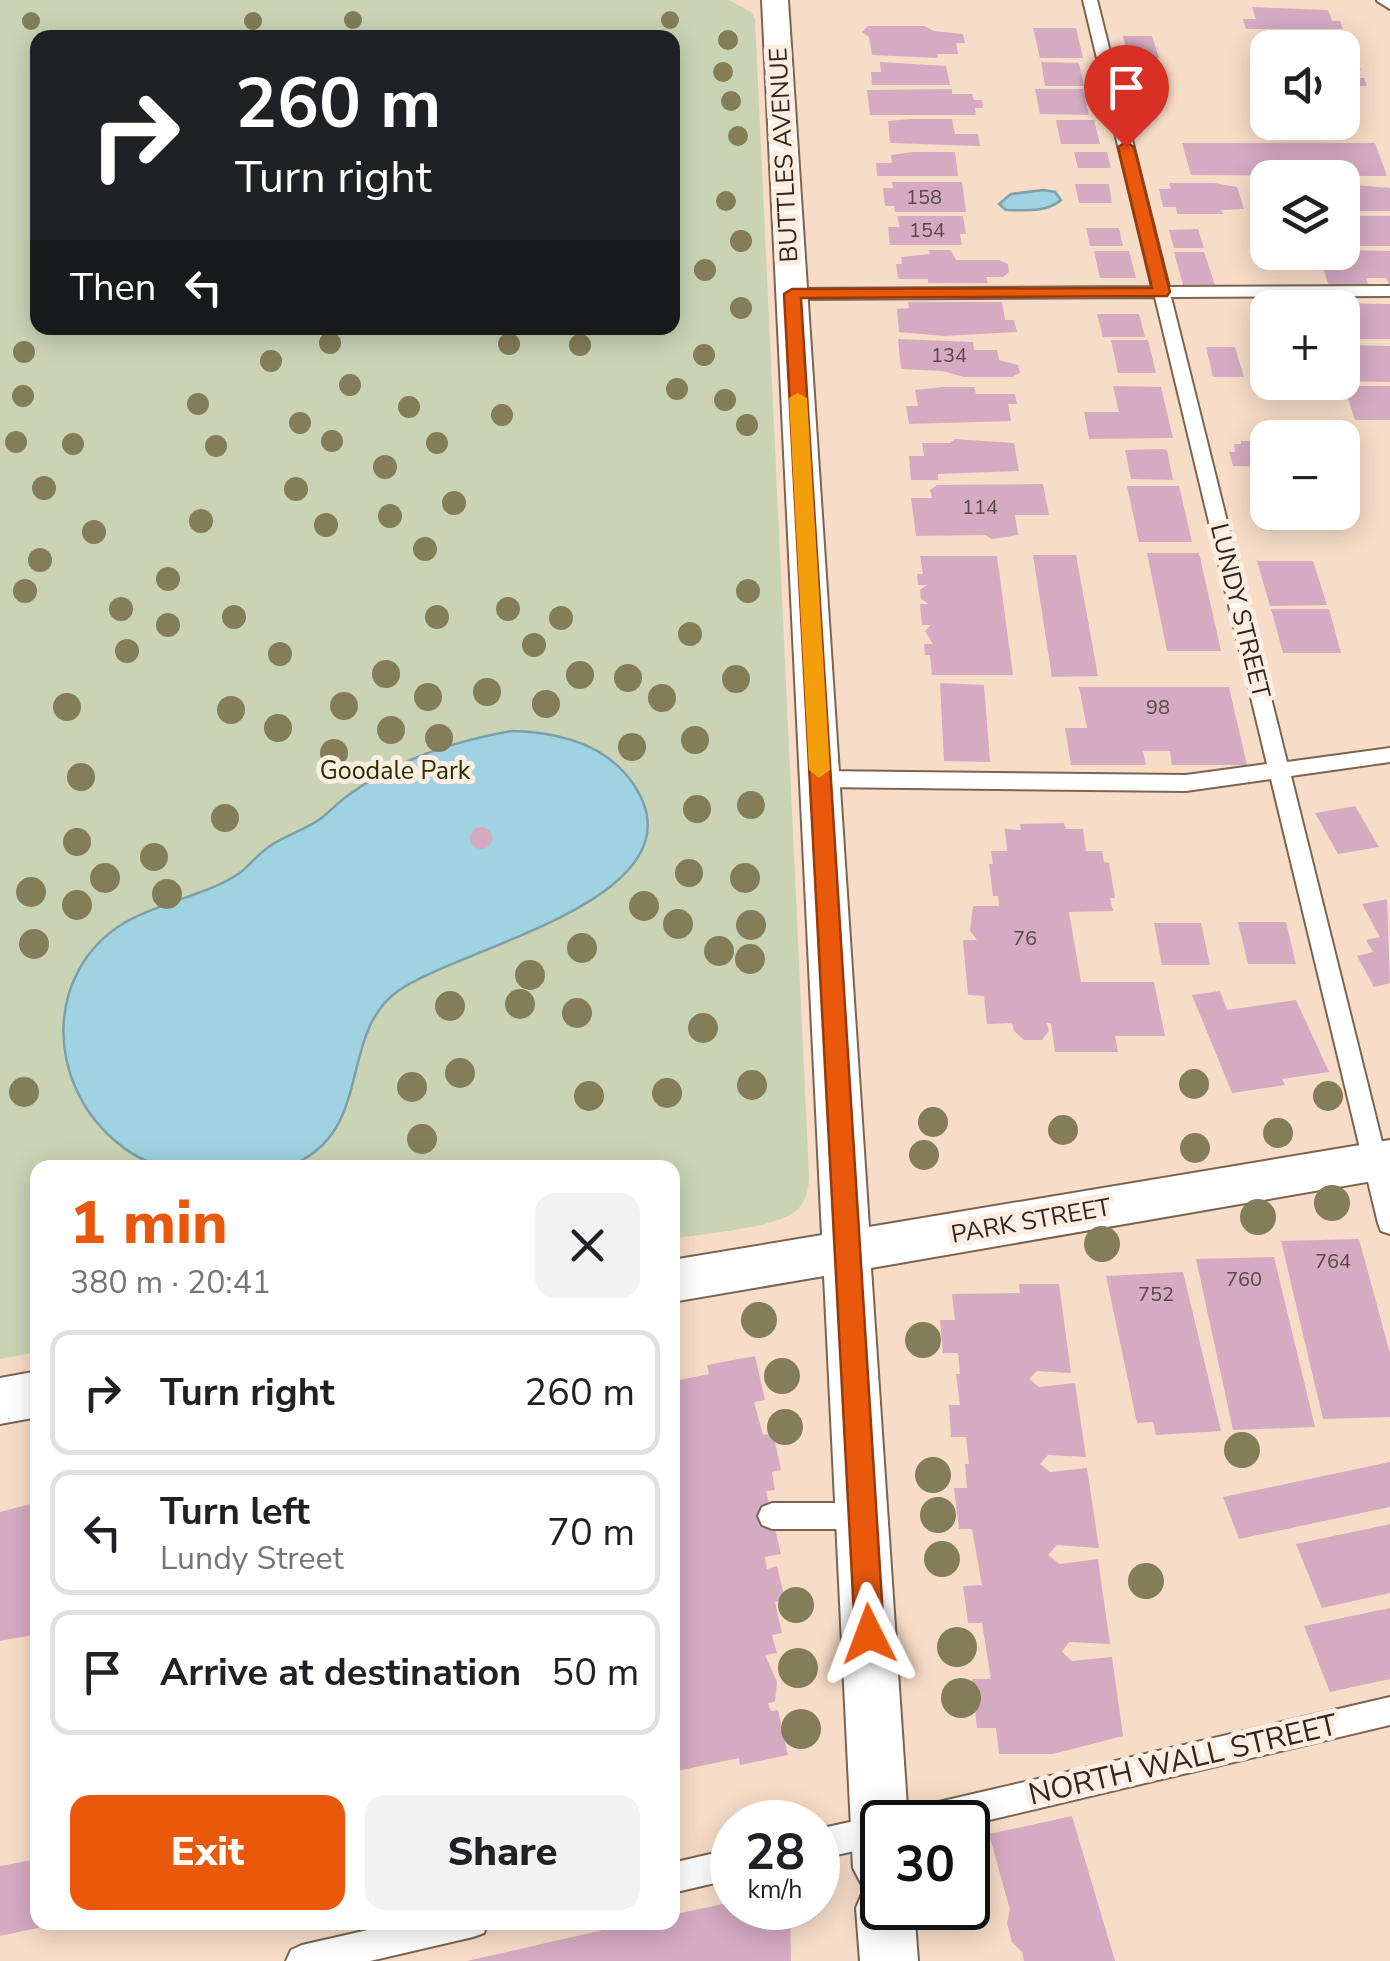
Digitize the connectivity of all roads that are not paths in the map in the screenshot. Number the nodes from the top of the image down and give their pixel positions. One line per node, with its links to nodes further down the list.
1 (775, 0): 5 (street, BUTTLES AVENUE)
2 (1090, 0): 3 (lane, LUNDY STREET)
3 (1162, 292): 4 (lane); 5 (lane); 7 (lane, LUNDY STREET)
4 (1390, 292)
5 (792, 294): 8 (street, BUTTLES AVENUE)
6 (1390, 754): 7 (lane)
7 (1279, 772): 8 (lane); 9 (lane, LUNDY STREET)
8 (820, 780): 11 (street, BUTTLES AVENUE)
9 (1383, 1161): 10 (lane, LUNDY STREET); 11 (street, PARK STREET)
10 (1390, 1222)
11 (847, 1252): 12 (street, PARK STREET); 16 (street, BUTTLES AVENUE)
12 (680, 1280)
13 (30, 1395): 14 (street)
14 (0, 1401)
15 (772, 1516): 16 (lane)
16 (863, 1516): 18 (street, BUTTLES AVENUE)
17 (1390, 1711): 19 (lane, NORTH WALL STREET)
18 (888, 1800)
19 (990, 1813)
20 (710, 1869): 21 (lane)
21 (680, 1876)
22 (438, 1930): 24 (lane)
23 (886, 1930): 25 (street)
24 (302, 1961)
25 (888, 1961)

